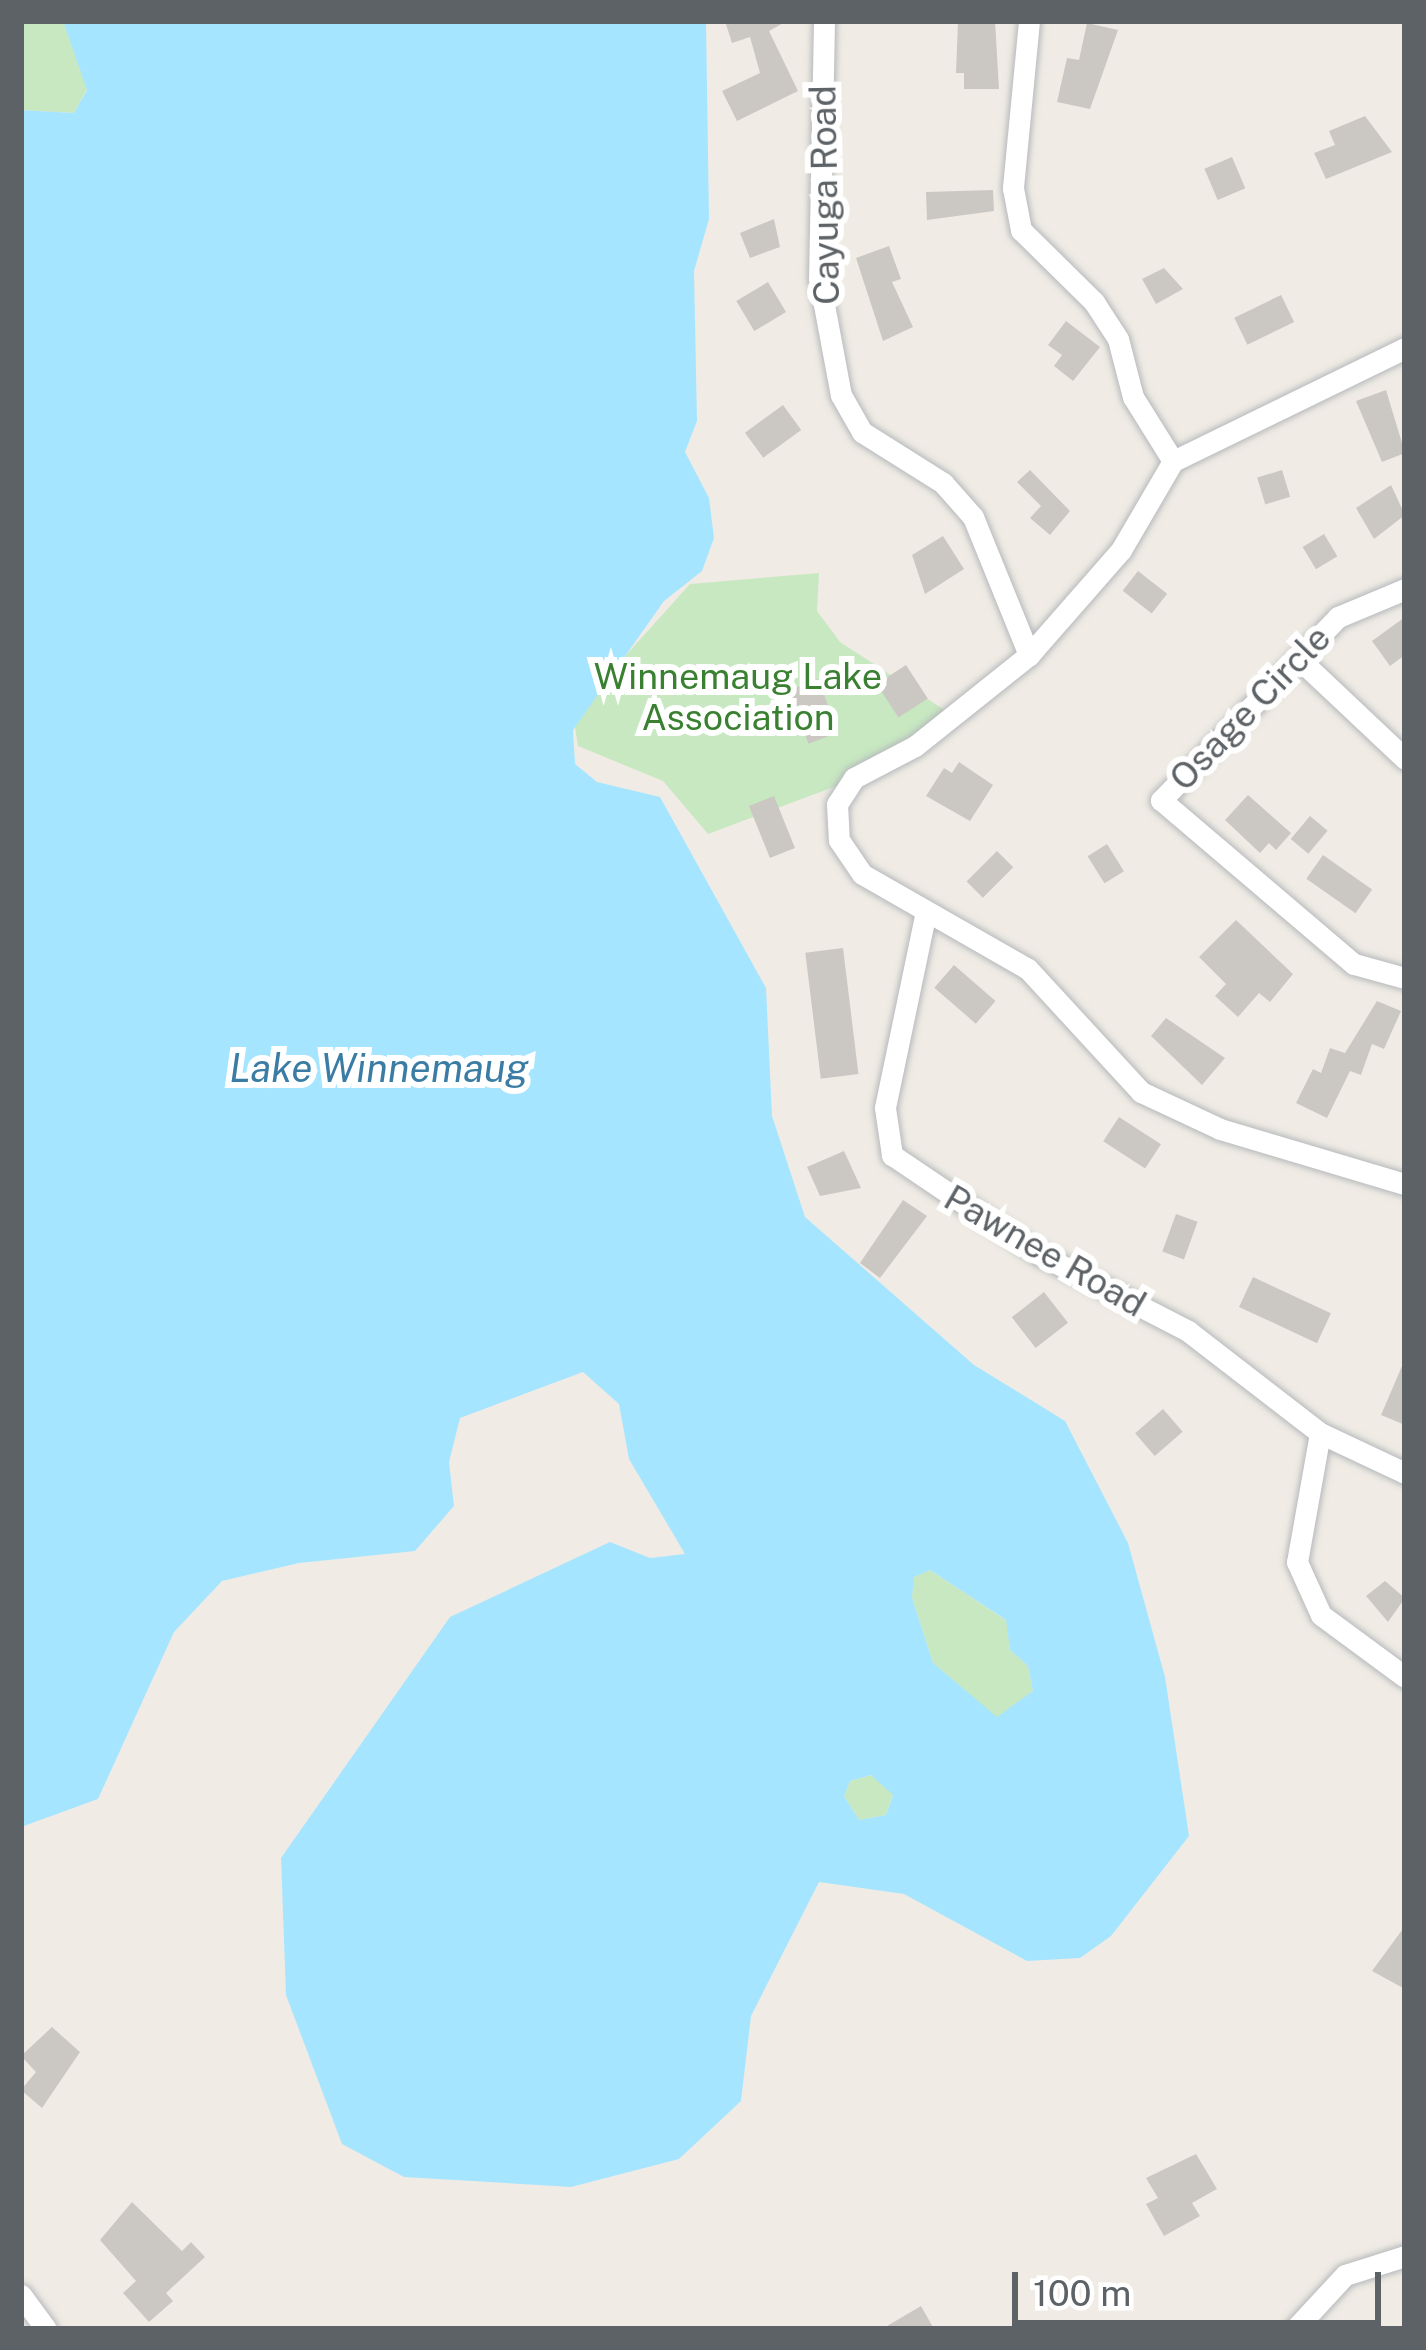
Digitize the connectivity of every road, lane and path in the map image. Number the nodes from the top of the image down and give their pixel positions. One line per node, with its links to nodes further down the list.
1 (824, 21): 6 (street, Cayuga Road)
2 (1029, 21): 4 (street)
3 (1405, 348): 4 (street)
4 (1173, 461): 6 (street)
5 (1405, 589): 7 (street, Osage Circle)
6 (1029, 655): 9 (street)
7 (1298, 658): 8 (street); 10 (street, Osage Circle)
8 (1405, 759)
9 (925, 916): 11 (street); 12 (street, Pawnee Road)
10 (1405, 978)
11 (1405, 1184)
12 (1320, 1433): 13 (street, Pawnee Road); 14 (street)
13 (1405, 1473)
14 (1405, 1677)
15 (1405, 2256): 18 (street)
16 (21, 2295): 17 (street)
17 (46, 2329)
18 (1295, 2329)

